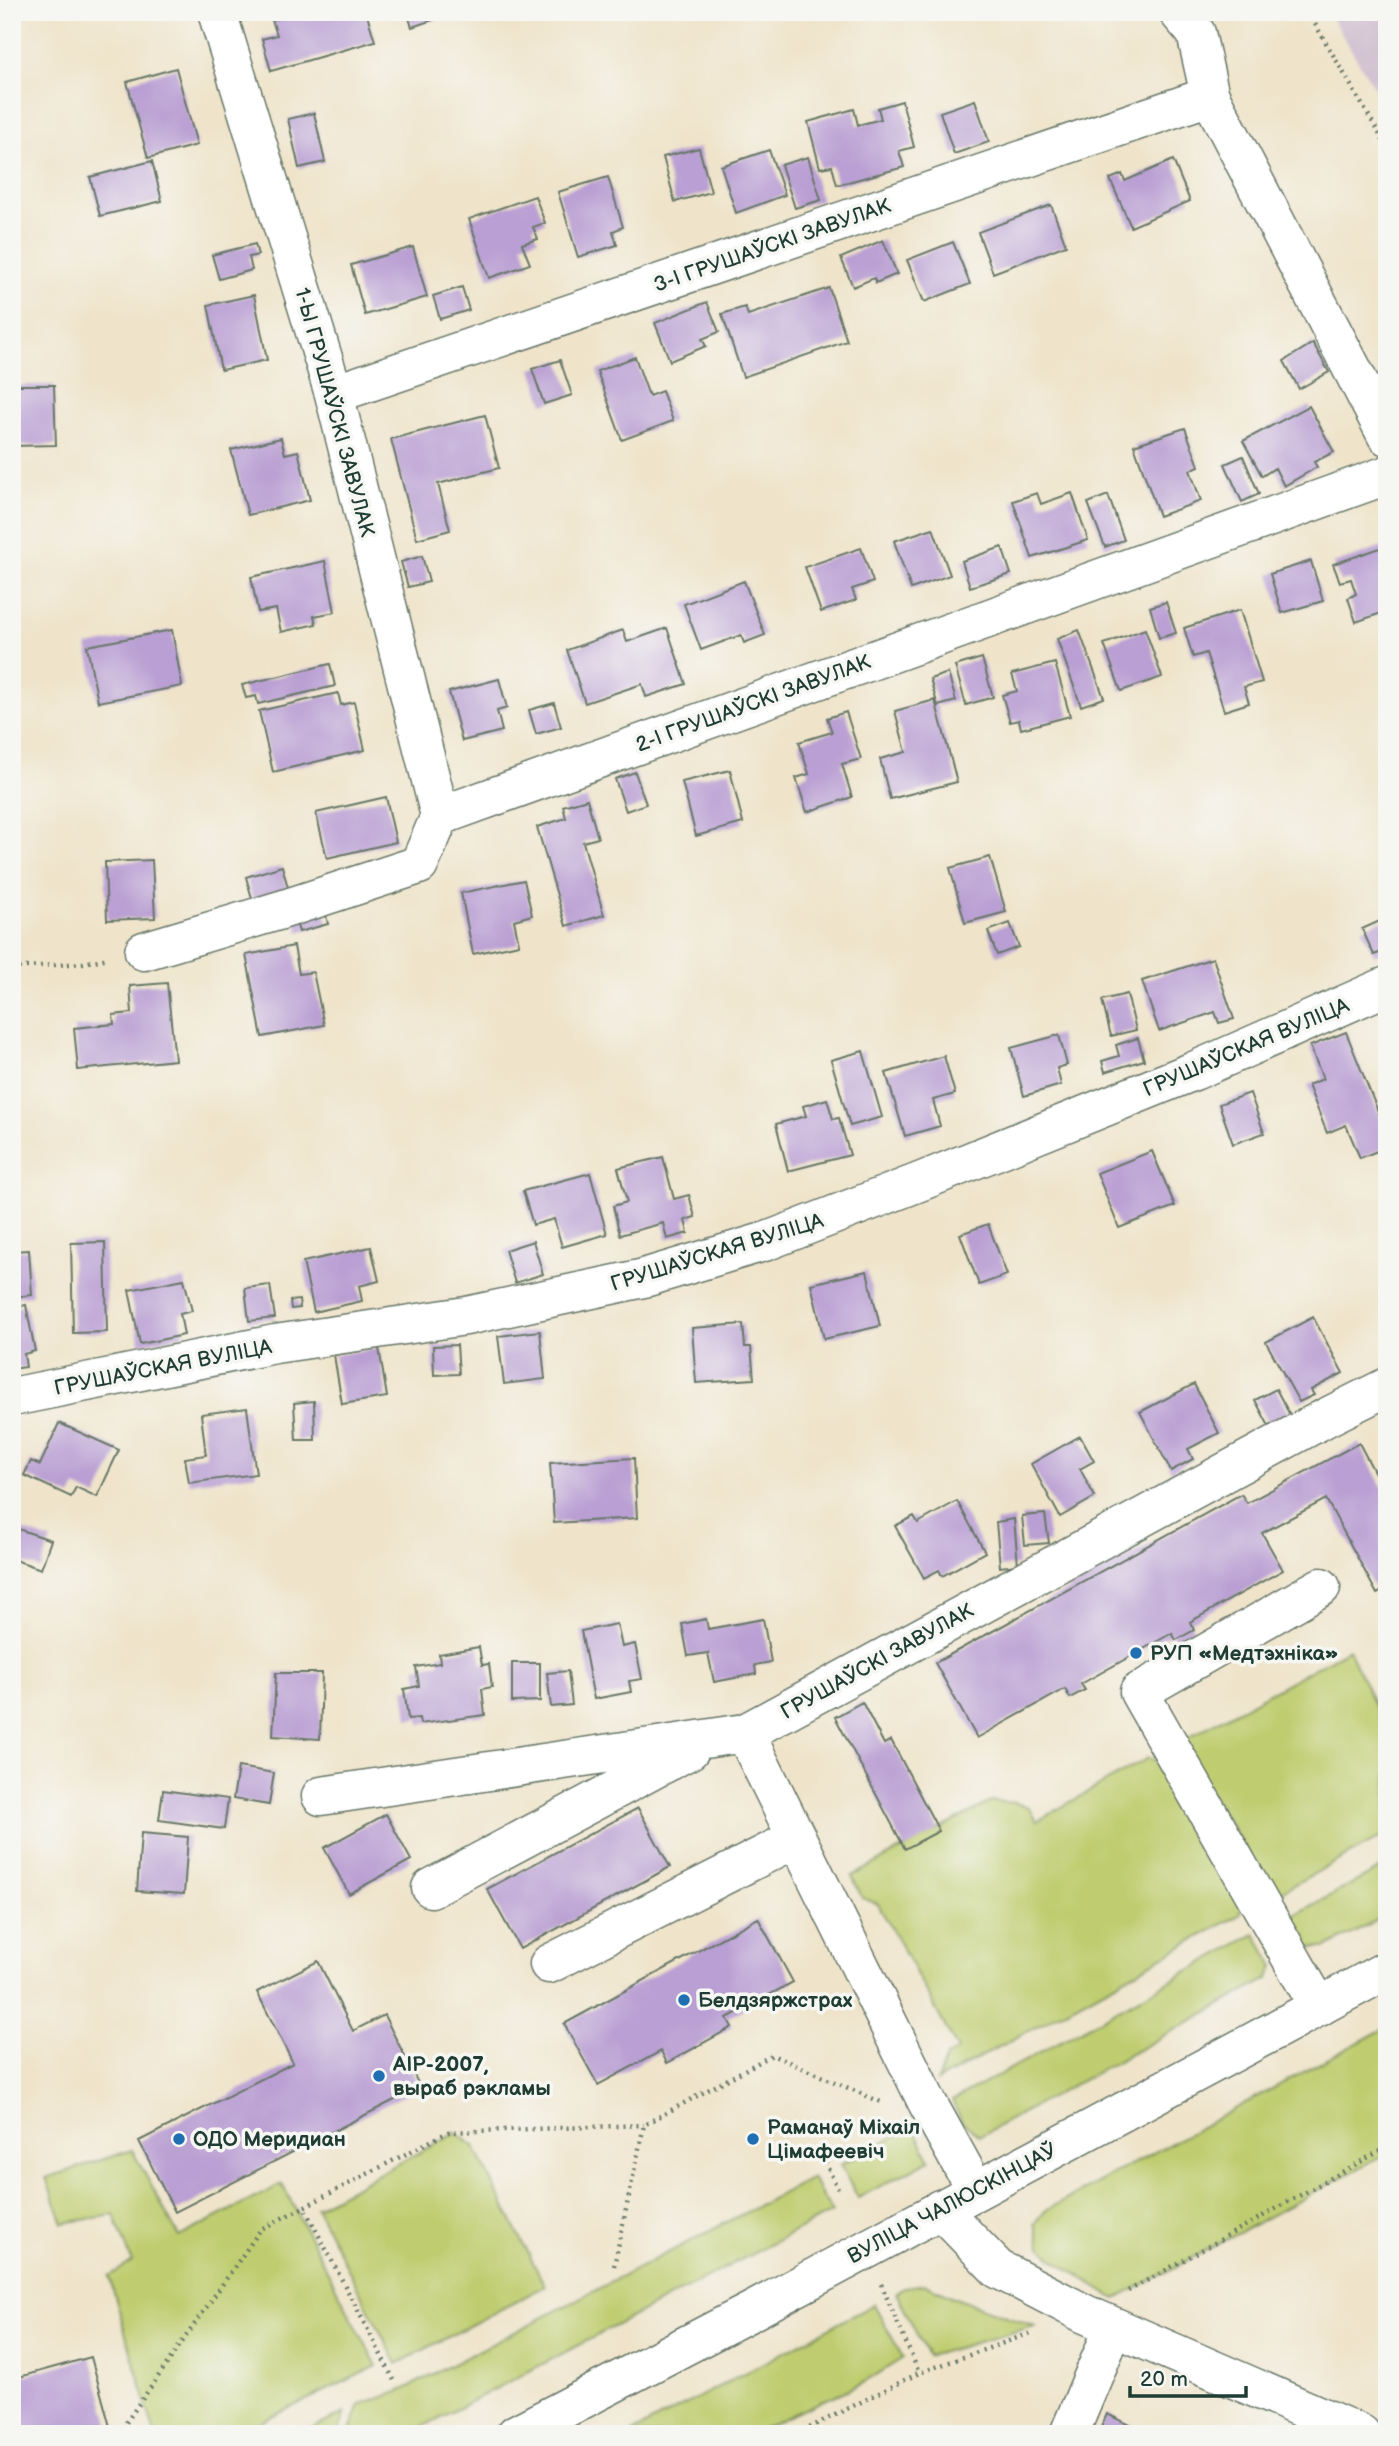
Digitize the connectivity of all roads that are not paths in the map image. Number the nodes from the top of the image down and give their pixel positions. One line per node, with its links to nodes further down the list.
1 (217, 12): 4 (street, 1-Ы ГРУШАЎСКІ ЗАВУЛАК)
2 (1178, 12): 3 (street)
3 (1210, 96): 4 (street, 3-І ГРУШАЎСКІ ЗАВУЛАК); 5 (street)
4 (334, 394): 7 (street, 1-Ы ГРУШАЎСКІ ЗАВУЛАК)
5 (1387, 436)
6 (1387, 475): 7 (street, 2-І ГРУШАЎСКІ ЗАВУЛАК)
7 (440, 816): 8 (street)
8 (144, 951)
9 (1387, 986): 11 (street, ГРУШАЎСКАЯ ВУЛІЦА)
10 (1387, 1387): 13 (street, ГРУШАЎСКІ ЗАВУЛАК)
11 (12, 1397)
12 (1321, 1587): 19 (street)
13 (729, 1736): 14 (street, ГРУШАЎСКІ ЗАВУЛАК); 15 (street); 16 (street)
14 (321, 1796)
15 (797, 1838): 17 (street); 20 (street)
16 (432, 1888)
17 (549, 1964)
18 (1387, 1970): 19 (street, ВУЛІЦА ЧАЛЮСКІНЦАЎ)
19 (1319, 2007): 20 (street, ВУЛІЦА ЧАЛЮСКІНЦАЎ)
20 (975, 2189): 21 (street, ВУЛІЦА ЧАЛЮСКІНЦАЎ)
21 (940, 2209): 22 (street); 23 (street, ВУЛІЦА ЧАЛЮСКІНЦАЎ)
22 (1114, 2327): 24 (street); 25 (street)
23 (516, 2434)
24 (1069, 2434)
25 (1361, 2434)

